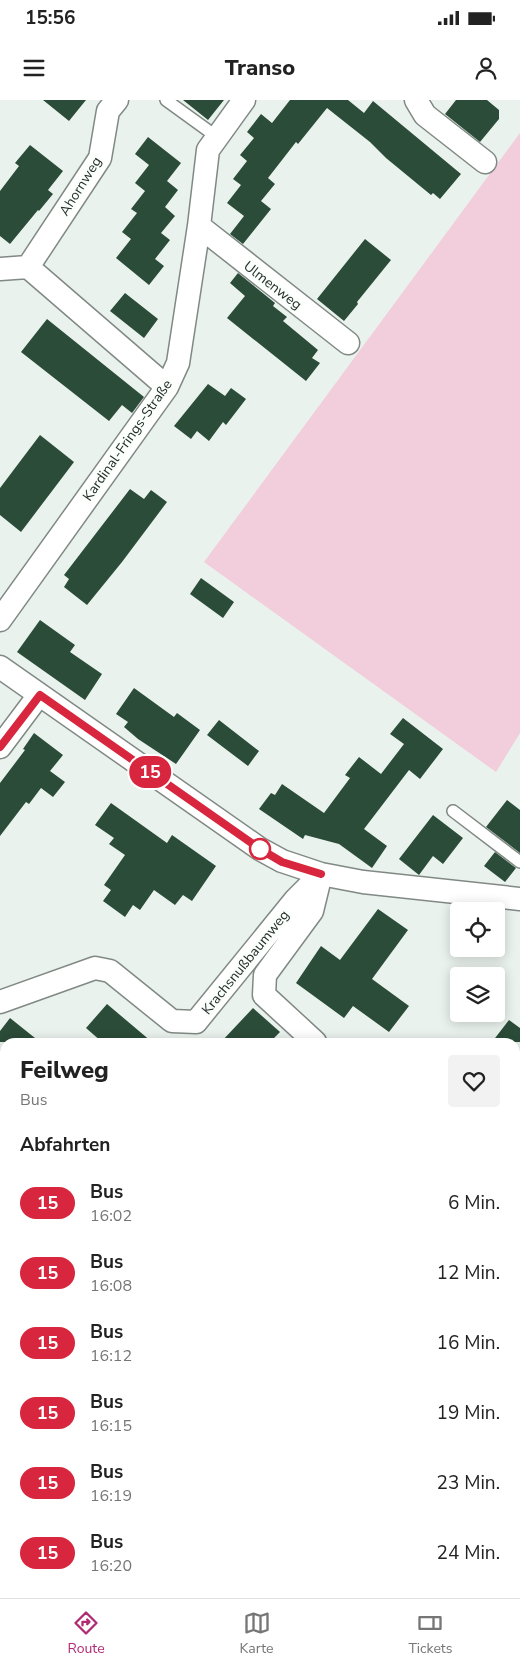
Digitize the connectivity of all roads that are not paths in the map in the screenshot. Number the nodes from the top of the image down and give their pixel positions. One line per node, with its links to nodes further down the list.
1 (117, 100): 8 (street, Ahornweg)
2 (166, 100): 5 (lane)
3 (244, 100): 5 (street, Kardinal-Frings-Straße)
4 (416, 100): 6 (street)
5 (216, 138): 7 (street, Kardinal-Frings-Straße)
6 (485, 162)
7 (199, 226): 10 (street, Ulmenweg); 11 (street, Kardinal-Frings-Straße)
8 (28, 267): 9 (street); 11 (street)
9 (0, 269)
10 (348, 344)
11 (167, 386): 12 (street, Kardinal-Frings-Straße)
12 (0, 620)
13 (0, 667): 14 (street)
14 (40, 695): 15 (street); 18 (street)
15 (0, 747)
16 (454, 810): 17 (lane)
17 (520, 862)
18 (321, 874): 19 (street); 20 (street, Krachsnußbaumweg); 21 (street, Krachsnußbaumweg)
19 (520, 899)
20 (0, 1002)
21 (310, 1038)

